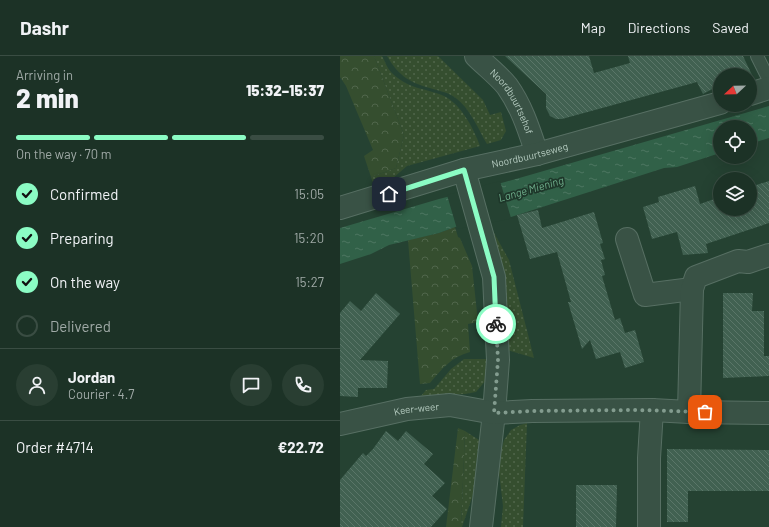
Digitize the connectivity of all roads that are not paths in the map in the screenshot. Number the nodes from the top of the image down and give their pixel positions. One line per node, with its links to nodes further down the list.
1 (476, 56): 7 (street, Noordbuurtsehof)
2 (757, 56): 3 (lane)
3 (769, 80)
4 (769, 88): 5 (street)
5 (757, 92)
6 (713, 105): 7 (street, Noordbuurtseweg)
7 (537, 154): 8 (street, Noordbuurtseweg)
8 (466, 176): 9 (street, Noordbuurtseweg); 15 (street)
9 (340, 208)
10 (627, 239): 12 (street)
11 (769, 255): 12 (street)
12 (692, 289): 14 (street)
13 (652, 410): 14 (street, Keer-weer); 15 (street, Keer-weer); 19 (street)
14 (689, 412): 16 (street, Keer-weer)
15 (494, 413): 17 (street, Keer-weer); 18 (street)
16 (769, 413)
17 (340, 424)
18 (481, 527)
19 (650, 527)

